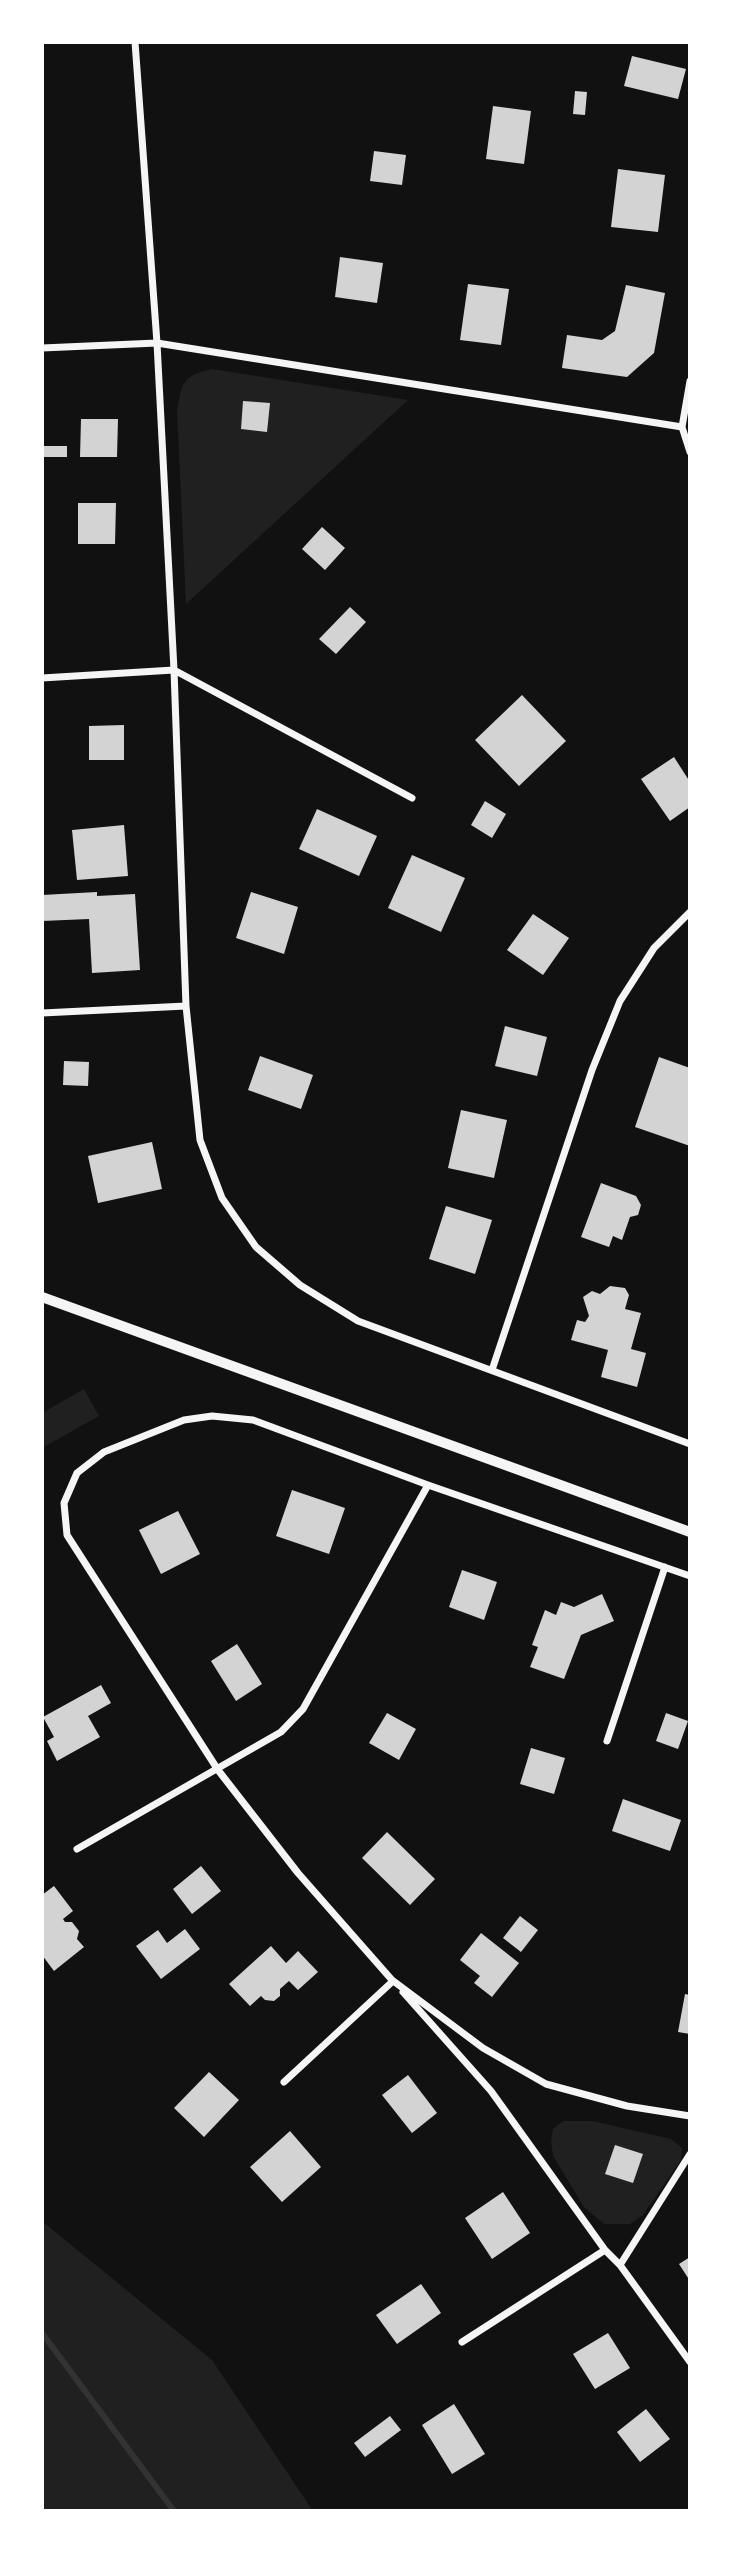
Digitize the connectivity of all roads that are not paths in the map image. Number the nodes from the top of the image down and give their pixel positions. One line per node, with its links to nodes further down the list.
1 (135, 42): 2 (street)
2 (157, 342): 3 (street); 5 (street); 7 (street)
3 (42, 348)
4 (690, 381): 5 (street)
5 (682, 427): 6 (street)
6 (690, 452)
7 (174, 670): 8 (street); 9 (street); 11 (street)
8 (42, 678)
9 (412, 798)
10 (690, 912): 14 (street)
11 (186, 1006): 12 (street); 14 (street)
12 (42, 1013)
13 (42, 1297): 17 (street)
14 (492, 1370): 15 (street)
15 (690, 1444)
16 (428, 1485): 18 (street); 21 (street); 21 (street)
17 (690, 1532)
18 (665, 1567): 19 (street); 20 (street)
19 (690, 1576)
20 (607, 1741)
21 (218, 1770): 22 (street); 23 (street)
22 (77, 1849)
23 (392, 1980): 24 (street); 25 (street); 27 (street)
24 (284, 2082)
25 (690, 2116)
26 (690, 2154): 28 (street)
27 (605, 2250): 28 (street); 29 (street)
28 (621, 2264): 30 (street)
29 (462, 2342)
30 (690, 2362)

